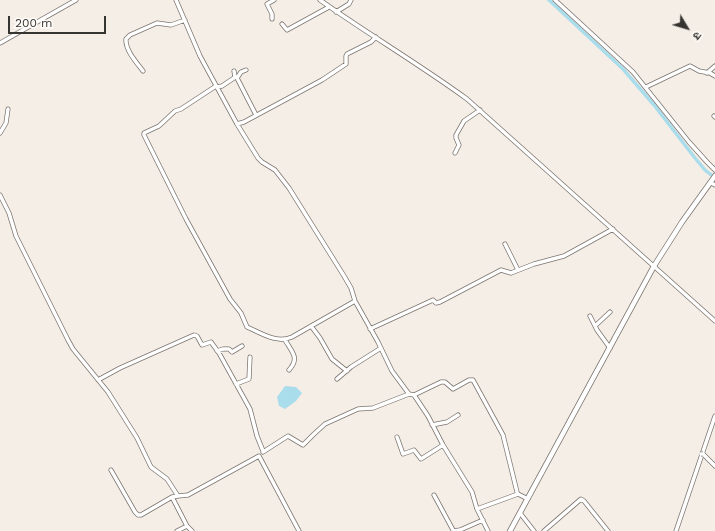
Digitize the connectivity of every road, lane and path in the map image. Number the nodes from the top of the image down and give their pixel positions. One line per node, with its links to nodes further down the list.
1 (76, 0): 13 (street)
2 (176, 0): 10 (street)
3 (274, 0): 9 (street)
4 (320, 0): 7 (street)
5 (351, 0): 8 (street)
6 (555, 0): 21 (street)
7 (329, 7): 8 (street); 11 (street)
8 (336, 12): 12 (street)
9 (272, 18)
10 (185, 20): 16 (street); 20 (street)
11 (282, 24)
12 (376, 37): 23 (street); 24 (street)
13 (0, 43)
14 (715, 66): 18 (street)
15 (246, 70): 24 (street)
16 (143, 71)
17 (234, 71): 20 (street)
18 (707, 73): 19 (street); 21 (street)
19 (715, 76)
20 (217, 86): 25 (street); 42 (street)
21 (646, 87): 28 (street)
22 (8, 109): 26 (street)
23 (480, 110): 27 (street); 31 (street)
24 (256, 115): 25 (street)
25 (237, 124): 35 (street)
26 (0, 133)
27 (455, 152)
28 (715, 170)
29 (713, 181): 33 (street)
30 (0, 195): 51 (street)
31 (613, 230): 33 (street); 34 (street)
32 (505, 244): 34 (street)
33 (654, 266): 38 (street); 45 (street)
34 (518, 270): 41 (street)
35 (355, 301): 39 (street); 41 (street)
36 (610, 312): 40 (street)
37 (590, 316): 40 (street)
38 (715, 321)
39 (311, 326): 42 (street); 49 (street)
40 (595, 326): 45 (street)
41 (370, 329): 44 (street)
42 (285, 340): 48 (street)
43 (242, 346): 46 (street)
44 (381, 348): 49 (street); 53 (street)
45 (610, 348): 69 (street)
46 (217, 351): 51 (street); 52 (street)
47 (250, 358): 52 (street)
48 (289, 370)
49 (348, 371): 50 (street)
50 (337, 379)
51 (98, 380): 67 (street)
52 (236, 384): 60 (street)
53 (409, 394): 54 (street); 60 (street)
54 (414, 395): 57 (street); 66 (street)
55 (458, 415): 57 (street)
56 (715, 416): 61 (street)
57 (432, 425): 59 (street)
58 (397, 437): 59 (street)
59 (443, 445): 70 (street)
60 (263, 451): 62 (street)
61 (702, 454): 63 (street); 83 (street)
62 (260, 456): 67 (street); 76 (street)
63 (715, 466)
64 (111, 470): 68 (street)
65 (434, 494): 77 (street)
66 (518, 494): 69 (street); 70 (street)
67 (178, 496): 68 (street)
68 (172, 498): 73 (street)
69 (528, 499): 71 (street)
70 (477, 509): 72 (street)
71 (520, 514): 79 (street); 80 (street)
72 (483, 520): 77 (street); 78 (street)
73 (187, 526): 74 (street); 75 (street)
74 (177, 531)
75 (192, 531)
76 (299, 531)
77 (452, 531)
78 (488, 531)
79 (510, 531)
80 (534, 531)
81 (544, 531): 82 (street)
82 (608, 531)
83 (676, 531)

